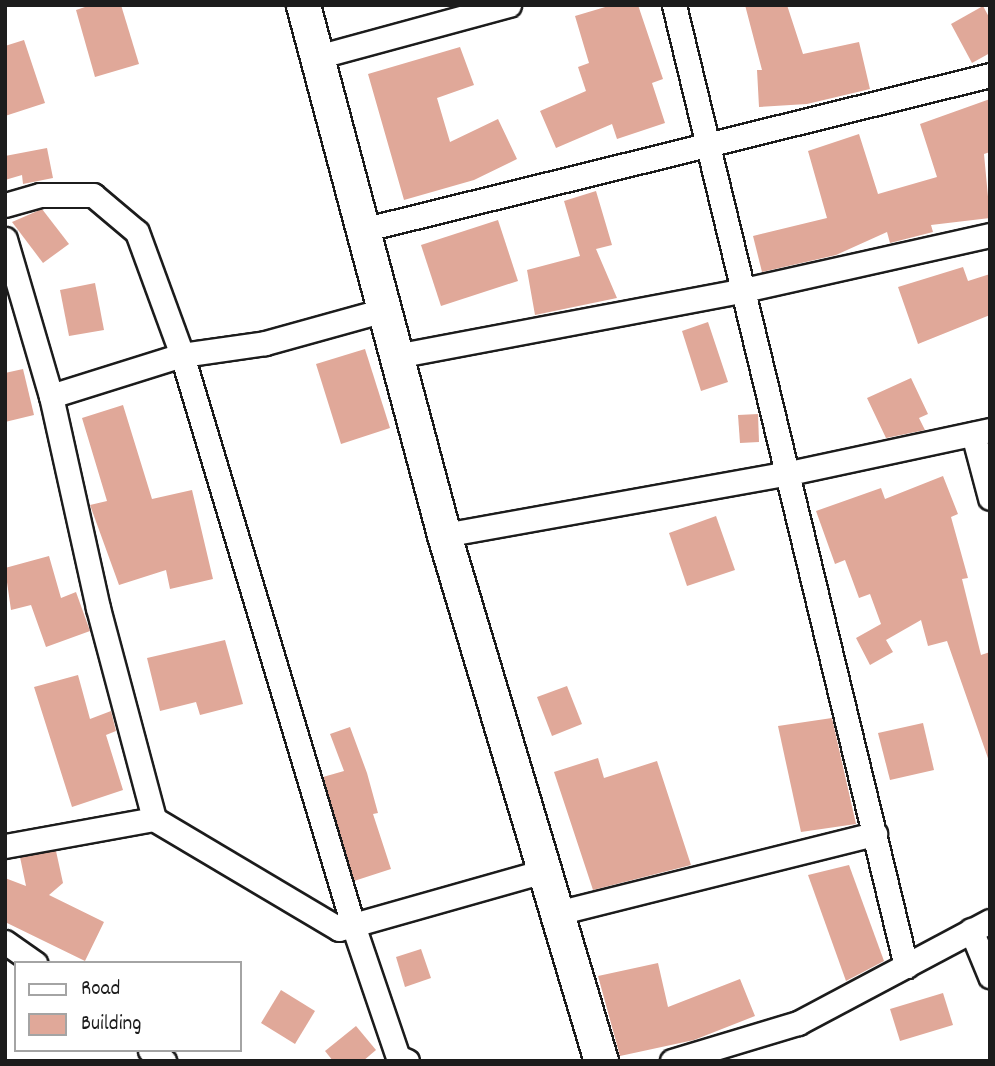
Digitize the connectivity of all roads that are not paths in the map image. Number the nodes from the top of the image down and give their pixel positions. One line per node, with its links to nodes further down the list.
1 (303, 5): 4 (street)
2 (509, 5): 4 (street)
3 (674, 5): 6 (street)
4 (317, 57): 8 (street)
5 (990, 75): 6 (street)
6 (708, 142): 8 (street); 11 (street)
7 (5, 205): 13 (street)
8 (362, 230): 12 (street)
9 (990, 235): 11 (street)
10 (5, 239): 15 (street)
11 (744, 290): 14 (street); 17 (street)
12 (384, 310): 13 (street); 14 (street)
13 (182, 355): 15 (street); 25 (street)
14 (396, 356): 19 (street)
15 (51, 396): 20 (street)
16 (981, 432): 17 (street); 18 (street)
17 (789, 473): 19 (street); 21 (street)
18 (990, 498)
19 (444, 535): 23 (street)
20 (154, 819): 22 (street); 25 (street)
21 (875, 834): 24 (street); 29 (street)
22 (6, 841)
23 (544, 870): 24 (street); 25 (street)
24 (557, 914): 32 (street)
25 (353, 925): 31 (street)
26 (981, 925): 29 (street); 30 (street)
27 (5, 942): 28 (street)
28 (32, 961)
29 (906, 966): 33 (street)
30 (990, 976)
31 (400, 1060)
32 (601, 1061)
33 (673, 1061)

